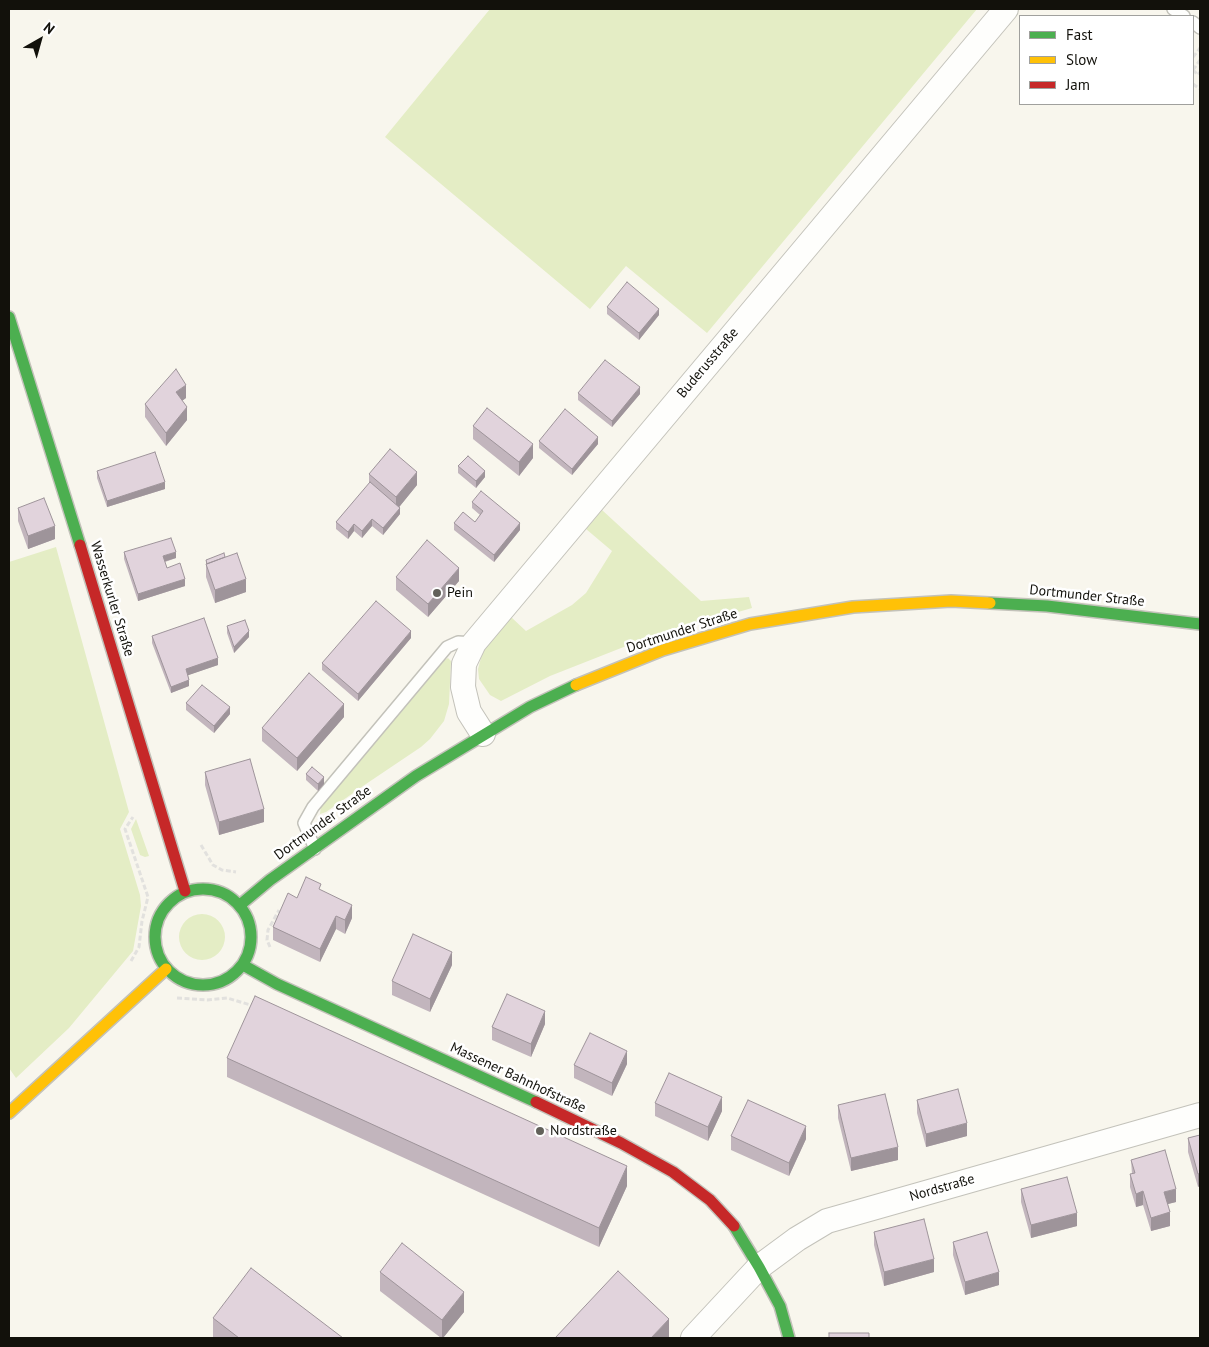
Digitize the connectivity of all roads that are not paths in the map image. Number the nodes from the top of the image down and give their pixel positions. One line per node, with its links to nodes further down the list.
1 (1006, 9): 4 (street, Buderusstraße)
2 (9, 317): 7 (main road, Wasserkurler Straße)
3 (1200, 624): 5 (main road, Dortmunder Straße)
4 (474, 643): 5 (street, Buderusstraße); 6 (lane)
5 (483, 734): 6 (main road, Dortmunder Straße)
6 (314, 848): 8 (main road, Dortmunder Straße)
7 (185, 891): 8 (main road); 10 (main road)
8 (240, 905): 9 (main road)
9 (242, 965): 10 (main road); 13 (main road, Massener Bahnhofstraße)
10 (166, 969): 11 (main road)
11 (9, 1113)
12 (1200, 1115): 13 (street, Nordstraße)
13 (759, 1267): 14 (street, Nordstraße); 15 (main road, Massener Bahnhofstraße)
14 (693, 1338)
15 (788, 1338)

